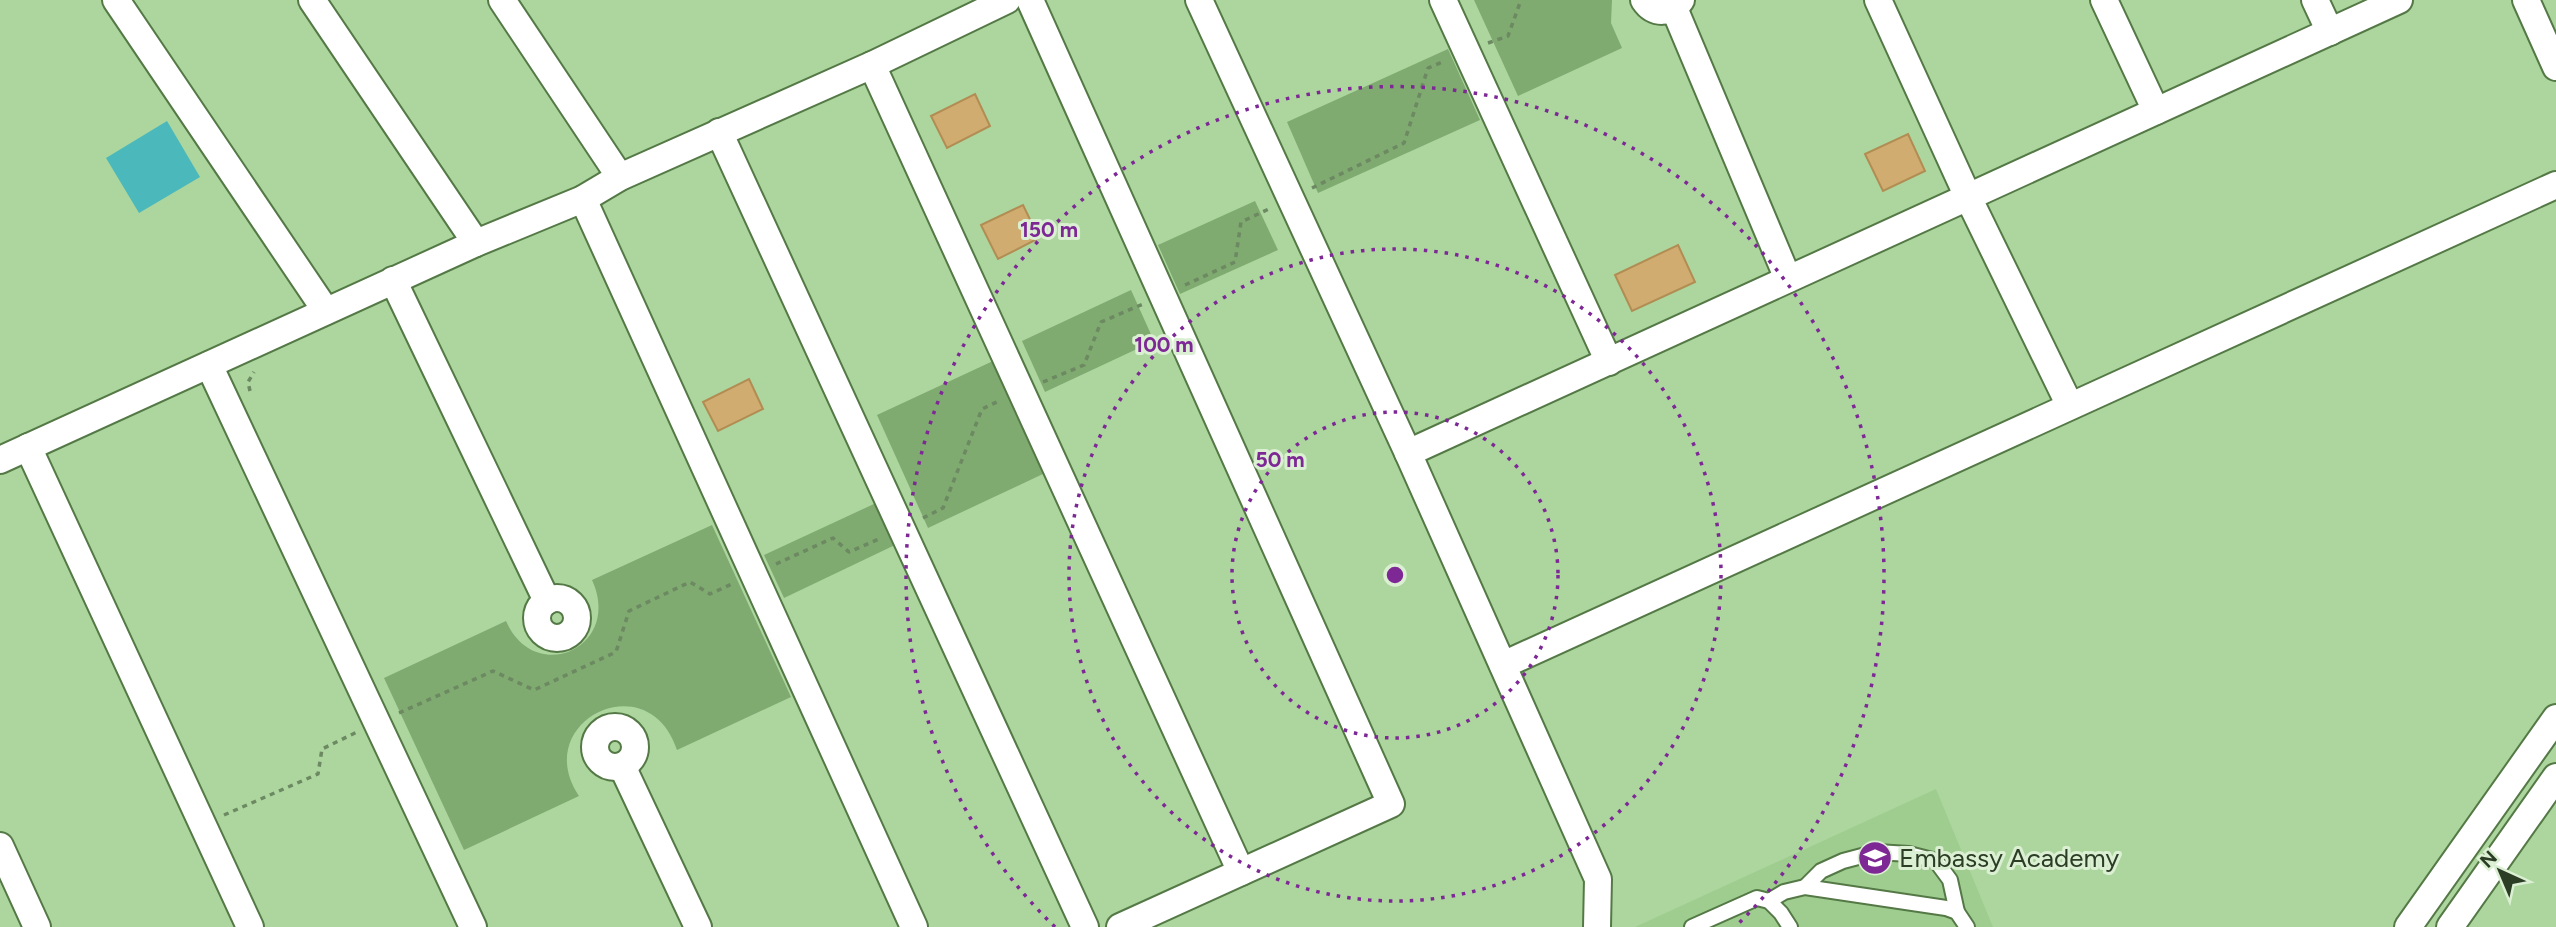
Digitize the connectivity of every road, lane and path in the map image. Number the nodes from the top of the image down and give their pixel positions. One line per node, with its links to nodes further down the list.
1 (116, 0): 27 (street)
2 (312, 0): 24 (street)
3 (502, 0): 20 (street)
4 (1007, 0): 16 (street)
5 (1030, 0): 40 (street)
6 (1199, 0): 32 (street)
7 (1443, 0): 28 (street)
8 (1644, 0): 14 (street)
9 (1878, 0): 22 (street)
10 (2105, 0): 18 (street)
11 (2315, 0): 15 (street)
12 (2399, 0): 15 (street)
13 (2526, 0): 17 (street)
14 (1678, 4): 25 (street)
15 (2330, 32): 18 (street)
16 (873, 65): 19 (street); 40 (street)
17 (2556, 67)
18 (2156, 111): 22 (street)
19 (719, 132): 20 (street); 49 (street)
20 (620, 177): 23 (street)
21 (2556, 185): 30 (street)
22 (1968, 197): 25 (street); 30 (street)
23 (583, 199): 24 (street); 48 (street)
24 (476, 243): 26 (street)
25 (1788, 279): 28 (street)
26 (393, 281): 27 (street); 34 (street)
27 (326, 311): 29 (street)
28 (1609, 362): 32 (street)
29 (209, 365): 31 (street); 46 (street)
30 (2070, 407): 35 (street)
31 (28, 447): 33 (street); 45 (street)
32 (1408, 453): 35 (street)
33 (0, 460)
34 (547, 601)
35 (1503, 665): 51 (street)
36 (2556, 718): 55 (street)
37 (622, 766): 47 (street)
38 (2556, 777): 56 (street)
39 (0, 846): 44 (street)
40 (1241, 872): 50 (street)
41 (1805, 887): 42 (lane); 43 (lane); 43 (lane)
42 (1769, 901): 52 (lane); 53 (lane)
43 (1957, 912): 54 (lane)
44 (37, 927)
45 (250, 927)
46 (472, 927)
47 (698, 927)
48 (914, 927)
49 (1085, 927)
50 (1120, 927)
51 (1597, 927)
52 (1692, 927)
53 (1790, 927)
54 (1967, 927)
55 (2408, 927)
56 (2450, 927)

